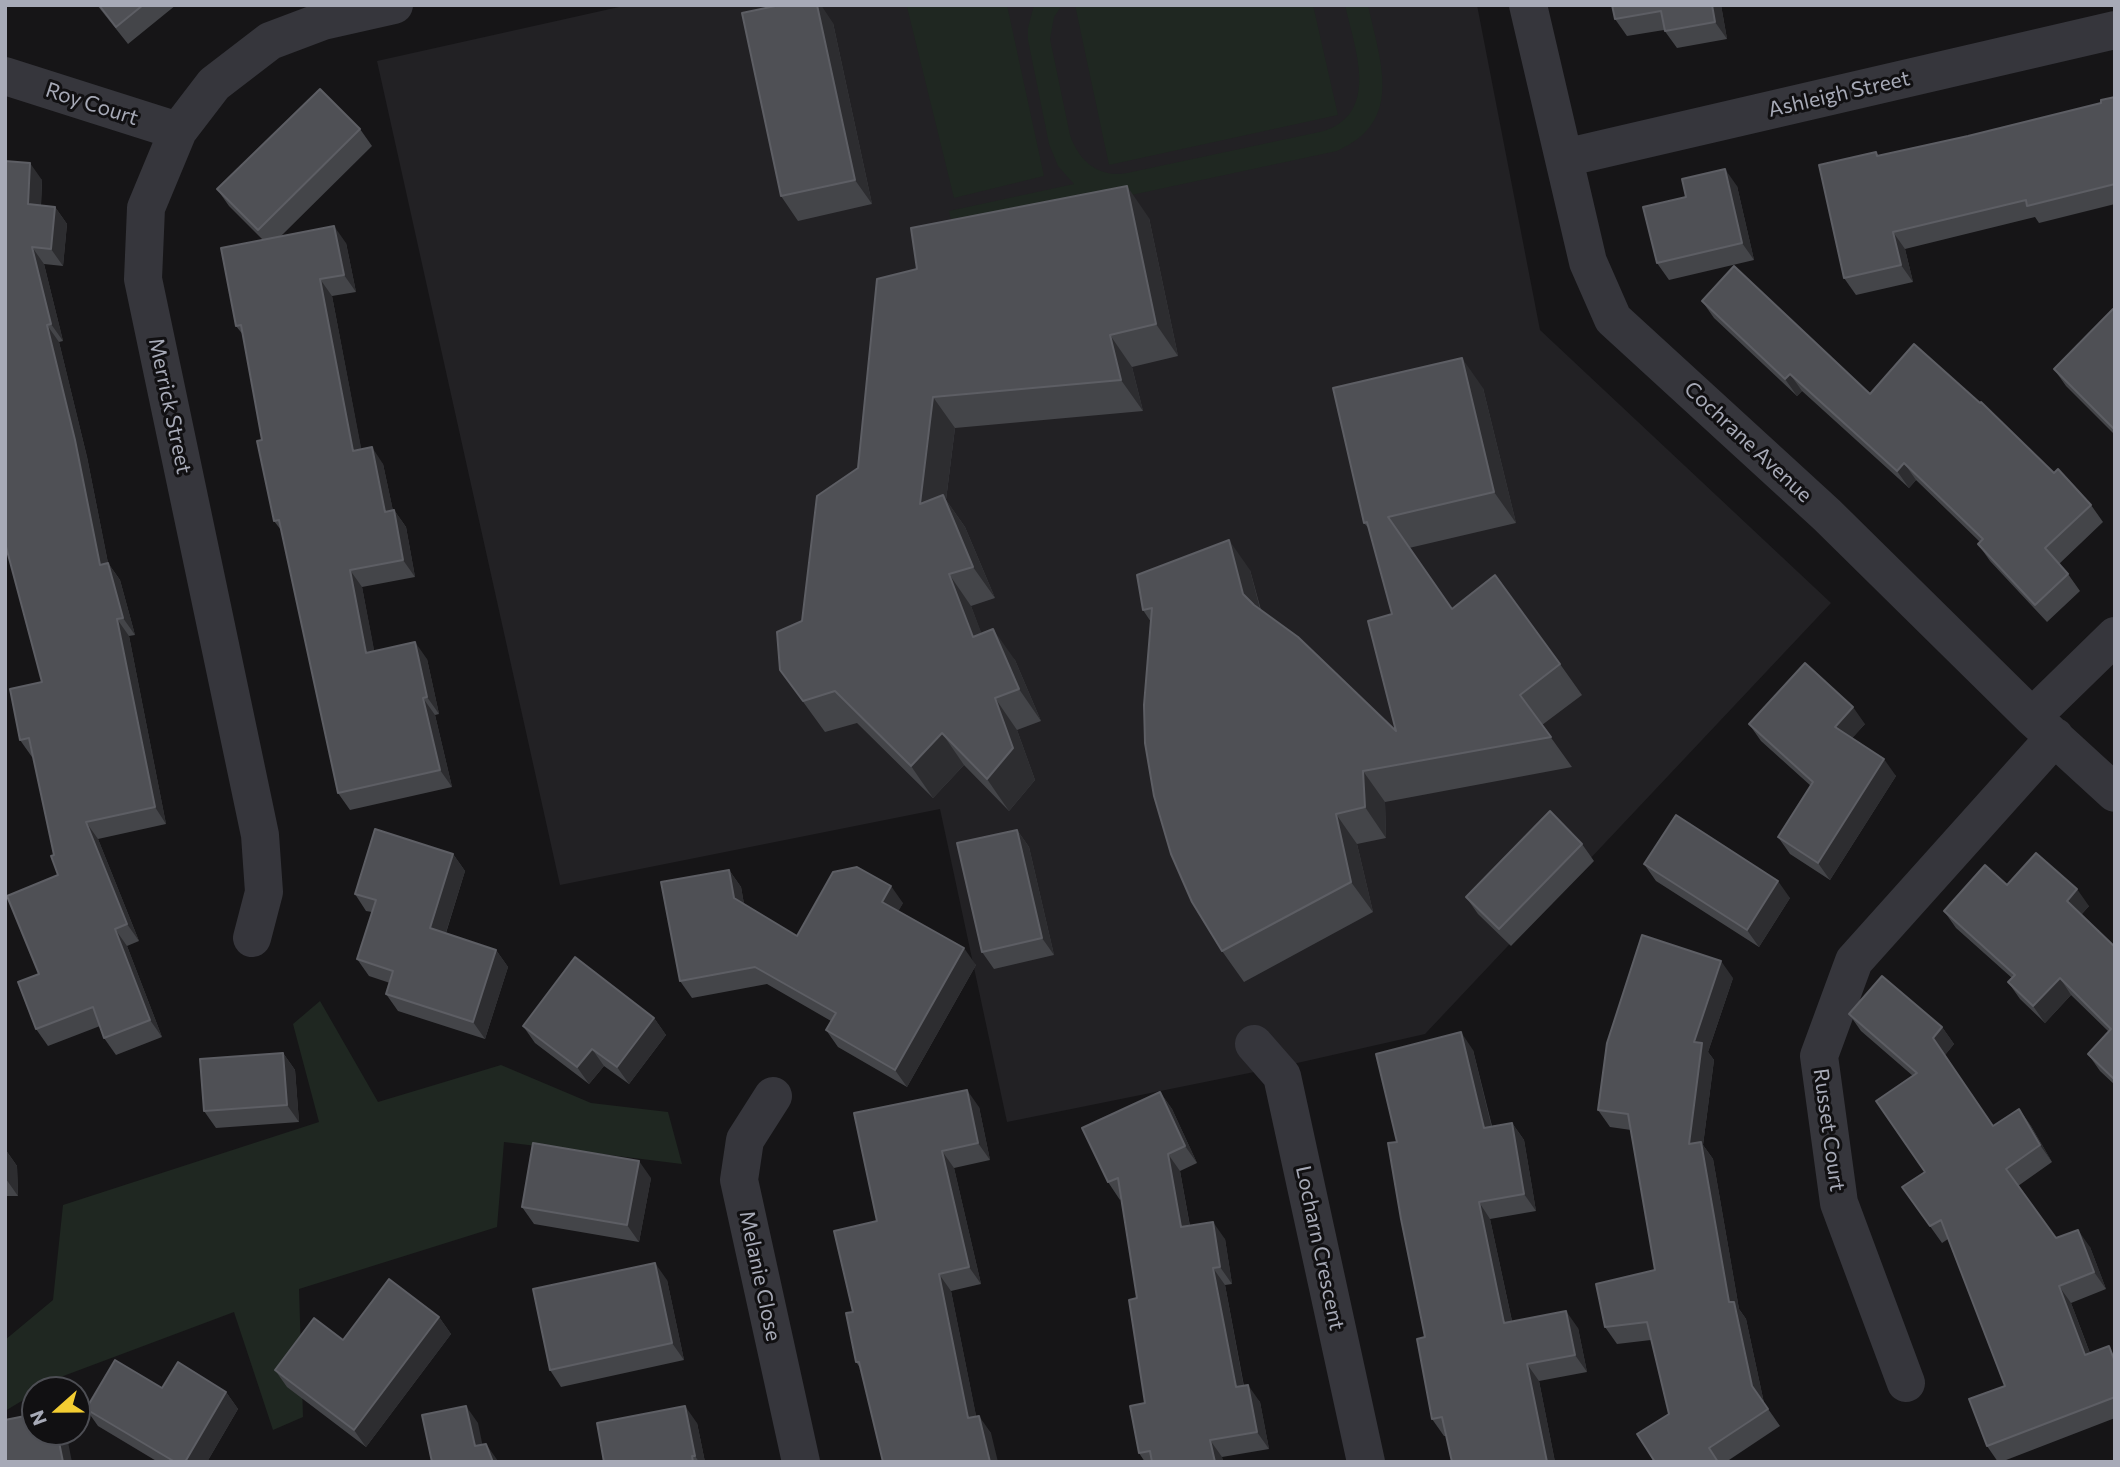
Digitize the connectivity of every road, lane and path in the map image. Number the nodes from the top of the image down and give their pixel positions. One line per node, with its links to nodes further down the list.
1 (394, 5): 5 (street, Merrick Street)
2 (1528, 5): 6 (street, Cochrane Avenue)
3 (2106, 23): 6 (street, Ashleigh Street)
4 (5, 76): 5 (street, Roy Court)
5 (178, 131): 10 (street, Merrick Street)
6 (1564, 158): 8 (street, Cochrane Avenue)
7 (2115, 636): 8 (street, Russet Court)
8 (2044, 727): 9 (street, Cochrane Avenue); 13 (street, Russet Court)
9 (2115, 793)
10 (251, 938)
11 (1254, 1044): 15 (street, Locharn Crescent)
12 (773, 1096): 14 (street, Melanie Close)
13 (1906, 1383)
14 (801, 1462)
15 (1366, 1462)

